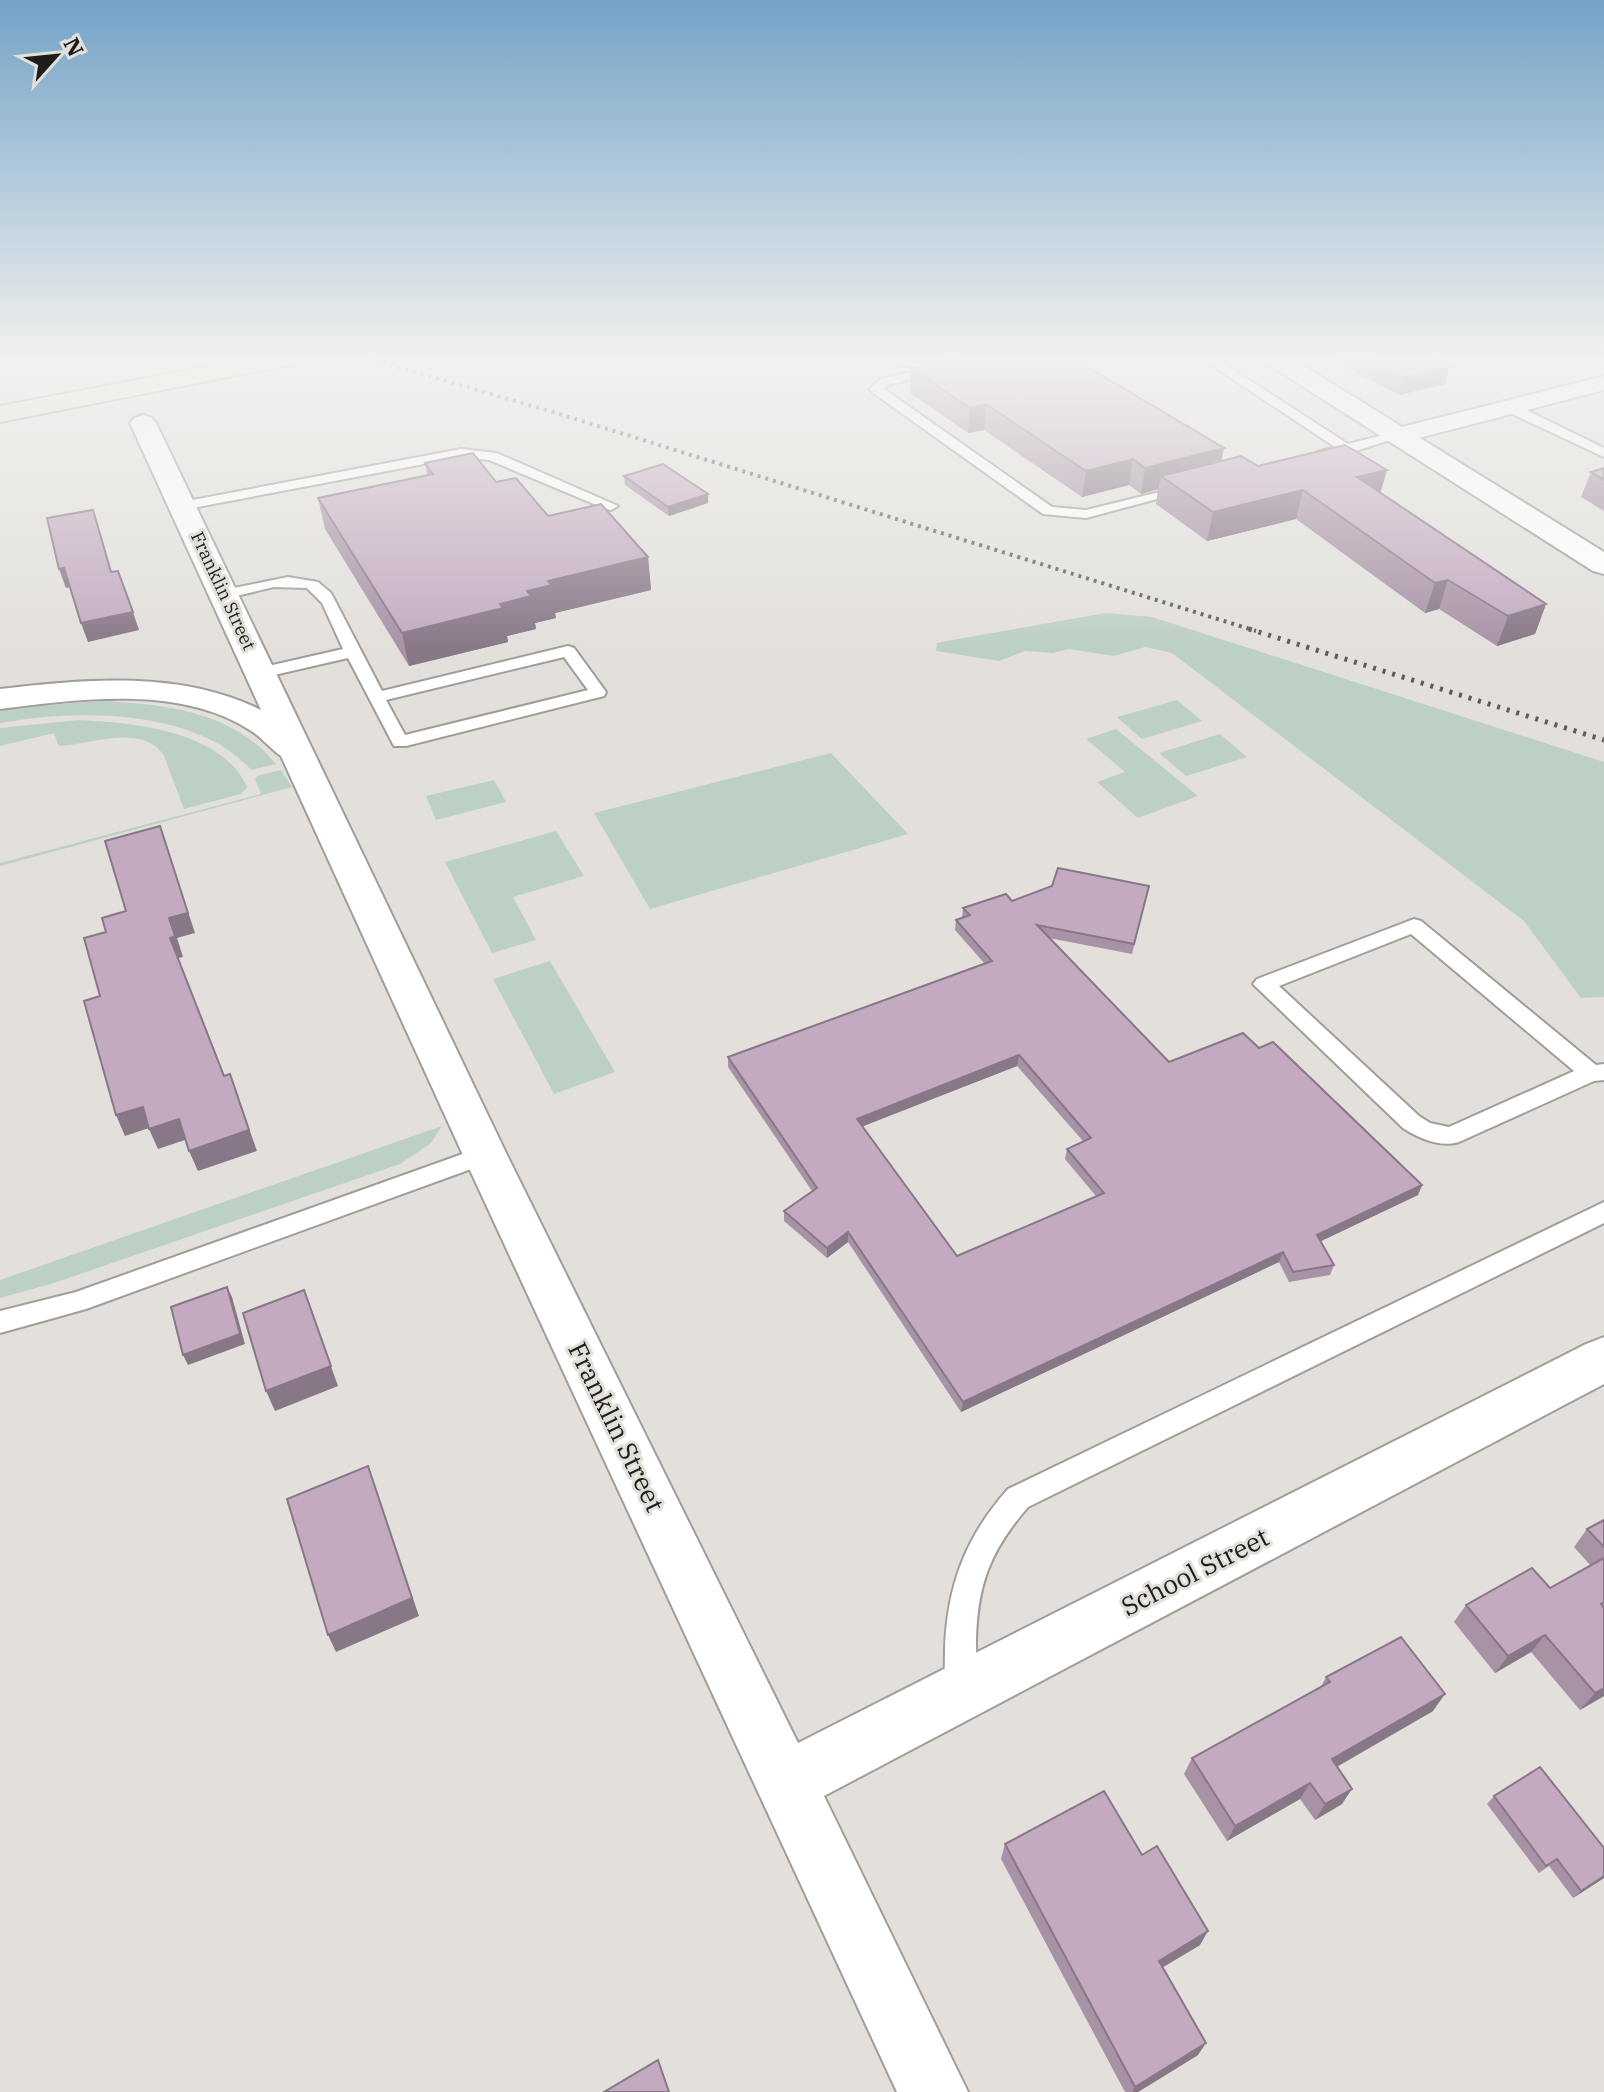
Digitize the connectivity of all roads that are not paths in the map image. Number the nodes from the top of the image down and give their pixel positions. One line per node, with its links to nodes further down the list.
1 (158, 456): 9 (street, Franklin Street)
2 (436, 456): 9 (lane)
3 (484, 456): 10 (lane)
4 (969, 456): 8 (lane)
5 (1320, 456): 7 (lane)
6 (1432, 456): 11 (street)
7 (1306, 459)
8 (1194, 487)
9 (182, 506): 12 (street, Franklin Street)
10 (611, 506)
11 (1604, 565)
12 (224, 594): 13 (lane); 14 (street, Franklin Street)
13 (353, 652): 14 (lane); 16 (lane)
14 (261, 673): 15 (street, Franklin Street); 18 (street, Franklin Street)
15 (169, 695): 17 (street, Franklin Street); 18 (street, Franklin Street)
16 (376, 697): 16 (lane)
17 (0, 699)
18 (300, 761): 20 (street, Franklin Street)
19 (1598, 1072): 19 (lane)
20 (485, 1155): 22 (lane); 25 (street, Franklin Street)
21 (1604, 1212): 24 (lane)
22 (0, 1322)
23 (1604, 1359): 24 (street, School Street)
24 (962, 1693): 25 (street, School Street)
25 (785, 1783): 26 (street, Franklin Street)
26 (933, 2092)

